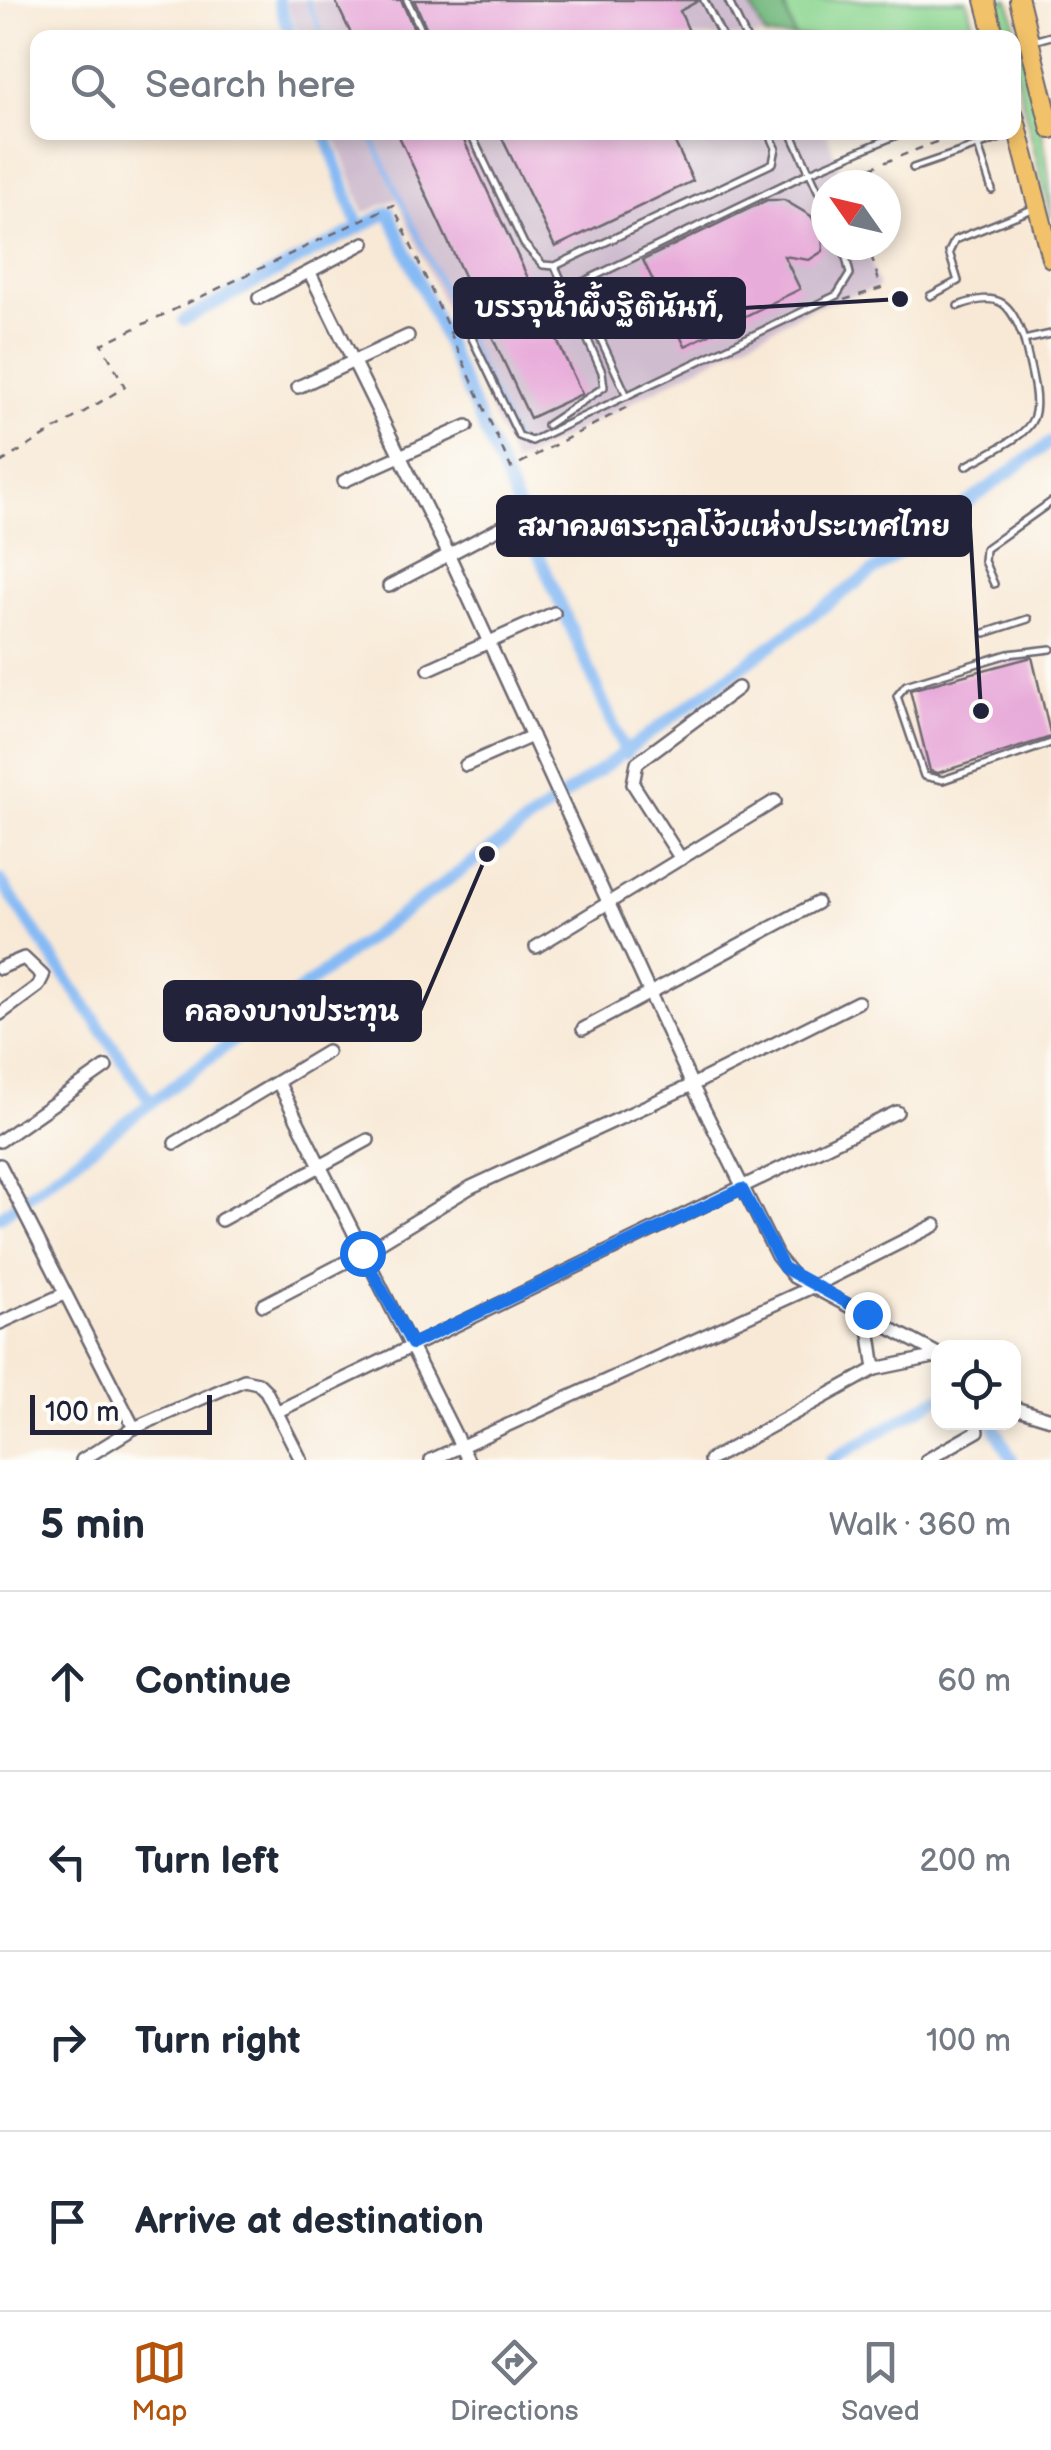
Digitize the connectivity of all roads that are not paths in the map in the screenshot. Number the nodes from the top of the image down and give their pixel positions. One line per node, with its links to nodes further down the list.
1 (407, 0): 6 (lane)
2 (704, 0): 7 (lane)
3 (728, 0): 8 (lane)
4 (986, 0): 9 (main road)
5 (1019, 0): 11 (main road)
6 (421, 30)
7 (719, 30)
8 (742, 30)
9 (992, 30)
10 (1051, 36): 11 (lane)
11 (1030, 42): 12 (main road)
12 (1048, 100): 13 (main road)
13 (1051, 128)
14 (474, 140): 28 (lane)
15 (772, 140): 28 (lane)
16 (795, 140): 22 (lane)
17 (885, 140): 22 (lane)
18 (988, 140): 20 (lane)
19 (1020, 140): 24 (main road)
20 (978, 146): 21 (lane); 23 (lane)
21 (913, 168)
22 (810, 172): 39 (lane)
23 (992, 190)
24 (1038, 207): 26 (main road); 30 (lane)
25 (364, 243): 29 (street)
26 (1051, 258)
27 (847, 260): 39 (lane)
28 (554, 266): 40 (lane)
29 (310, 273): 31 (street); 37 (street)
30 (930, 296)
31 (259, 298)
32 (958, 306): 36 (lane)
33 (457, 308): 39 (lane)
34 (1051, 334): 36 (lane)
35 (408, 336): 37 (street)
36 (1024, 340): 43 (lane)
37 (354, 363): 38 (street); 42 (street)
38 (298, 388)
39 (628, 396)
40 (547, 424)
41 (467, 426): 42 (street)
42 (400, 456): 44 (street); 47 (street)
43 (966, 466)
44 (344, 481)
45 (1051, 502): 48 (lane)
46 (509, 522): 47 (street)
47 (448, 552): 49 (street); 53 (street)
48 (994, 584)
49 (389, 586)
50 (554, 612): 53 (street)
51 (1028, 620): 52 (lane)
52 (985, 633)
53 (490, 642): 55 (street); 57 (street)
54 (1051, 649): 58 (lane)
55 (430, 669)
56 (738, 688): 61 (street)
57 (532, 736): 59 (street); 62 (street)
58 (1051, 743)
59 (466, 765)
60 (775, 801): 61 (street)
61 (681, 859): 62 (street)
62 (609, 903): 64 (street); 66 (street)
63 (817, 904): 66 (street)
64 (536, 947)
65 (0, 968): 68 (street)
66 (650, 992): 69 (street); 73 (street)
67 (858, 1002): 73 (street)
68 (0, 1014)
69 (583, 1028)
70 (327, 1052): 72 (street)
71 (106, 1067): 76 (street)
72 (278, 1082): 77 (street); 78 (street)
73 (692, 1085): 80 (street); 83 (street)
74 (897, 1112): 80 (street)
75 (368, 1140): 78 (street)
76 (0, 1141)
77 (175, 1143)
78 (322, 1164): 81 (street); 83 (street)
79 (0, 1165): 85 (street)
80 (742, 1189): 84 (street); 89 (street)
81 (222, 1220)
82 (935, 1225): 84 (street)
83 (362, 1253): 86 (street); 89 (street)
84 (812, 1288): 87 (street); 98 (street)
85 (64, 1294): 88 (street); 96 (street)
86 (263, 1305)
87 (867, 1314): 90 (street); 92 (street)
88 (0, 1323)
89 (412, 1344): 94 (street); 98 (street)
90 (931, 1351)
91 (931, 1357): 92 (street)
92 (875, 1370): 103 (street)
93 (1021, 1410): 95 (street)
94 (278, 1411): 96 (street); 100 (street)
95 (1051, 1418)
96 (134, 1428): 99 (street)
97 (978, 1431): 104 (street)
98 (461, 1446): 101 (street); 102 (street)
99 (82, 1460)
100 (301, 1460)
101 (431, 1460)
102 (468, 1460)
103 (710, 1460)
104 (927, 1460)

